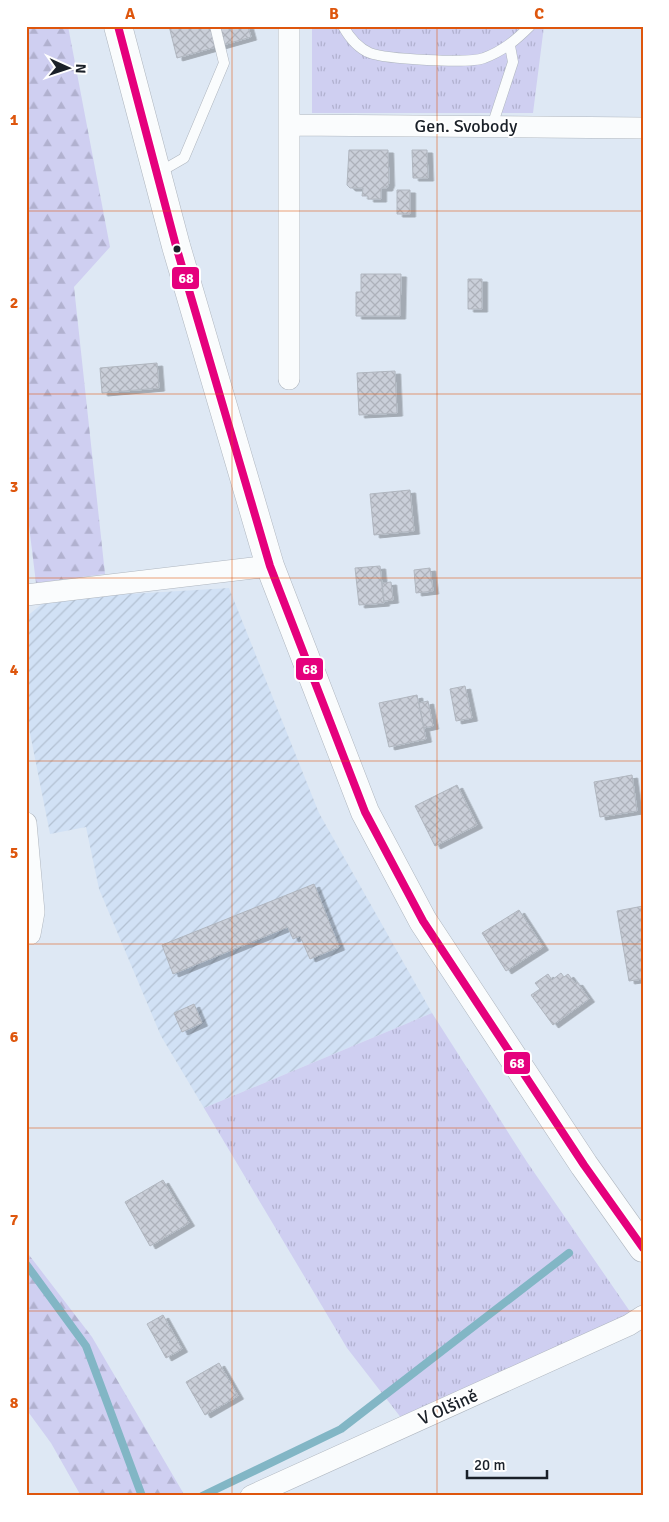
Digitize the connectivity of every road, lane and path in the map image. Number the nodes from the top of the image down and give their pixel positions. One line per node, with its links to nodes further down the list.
1 (118, 26): 10 (main road)
2 (215, 26): 10 (lane)
3 (289, 26): 7 (street)
4 (343, 26): 6 (lane)
5 (530, 26): 6 (lane)
6 (510, 46): 8 (lane)
7 (290, 125): 8 (street, Gen. Svobody); 11 (street)
8 (492, 126): 9 (street, Gen. Svobody)
9 (643, 128)
10 (157, 174): 12 (main road)
11 (289, 379)
12 (270, 566): 13 (street); 16 (main road)
13 (26, 595)
14 (26, 823): 15 (street)
15 (30, 934)
16 (643, 1248)
17 (643, 1316): 18 (street, V Olšině)
18 (251, 1496)

